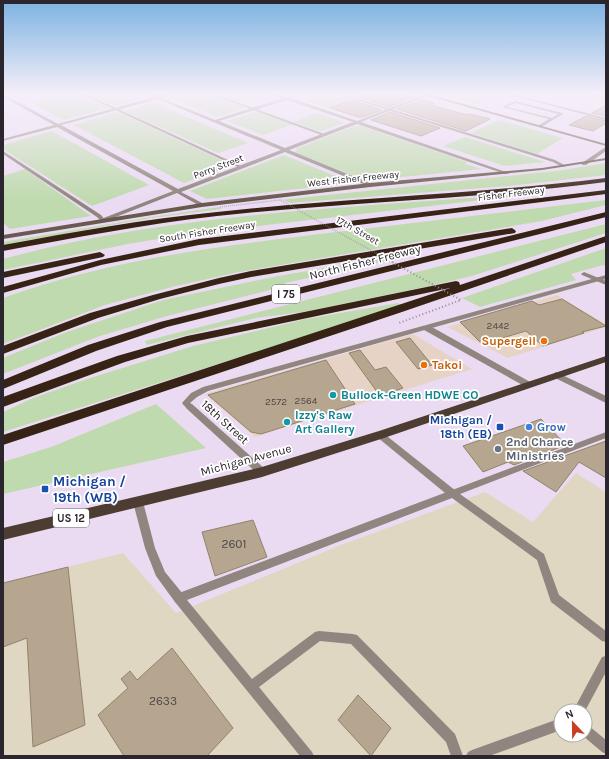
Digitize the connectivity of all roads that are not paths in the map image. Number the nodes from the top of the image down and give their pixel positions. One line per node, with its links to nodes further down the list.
1 (42, 129): 11 (street)
2 (66, 129): 23 (street)
3 (160, 129): 19 (lane)
4 (234, 129): 14 (street)
5 (310, 129): 10 (lane)
6 (339, 129): 10 (street, Perry Street)
7 (379, 129): 20 (street)
8 (452, 129): 18 (lane)
9 (552, 129): 12 (street)
10 (325, 135): 14 (street, Perry Street)
11 (3, 140)
12 (606, 145)
13 (606, 149): 17 (street)
14 (285, 150): 19 (street, Perry Street); 22 (street)
15 (3, 152): 28 (lane)
16 (606, 159): 17 (street, West Fisher Freeway)
17 (584, 164): 18 (street, West Fisher Freeway)
18 (564, 166): 20 (street, West Fisher Freeway)
19 (241, 167): 23 (street, Perry Street)
20 (507, 173): 22 (street, West Fisher Freeway)
21 (606, 180): 30 (highway)
22 (370, 185): 25 (street, West Fisher Freeway)
23 (178, 192): 25 (street); 28 (street, Perry Street)
24 (606, 192): 27 (highway, Fisher Freeway)
25 (202, 205): 28 (street, West Fisher Freeway)
26 (606, 214): 29 (highway, I 75)
27 (418, 215): 37 (highway); 41 (highway, South Fisher Freeway)
28 (103, 220): 31 (street, West Fisher Freeway)
29 (575, 221): 43 (highway); 46 (highway, North Fisher Freeway / I 75)
30 (153, 223): 33 (highway); 34 (highway)
31 (3, 237)
32 (606, 239): 35 (highway)
33 (3, 248)
34 (3, 255)
35 (503, 273): 49 (highway); 53 (highway)
36 (584, 274): 39 (street)
37 (3, 275)
38 (606, 277): 39 (lane)
39 (598, 280): 40 (street); 42 (lane)
40 (606, 283)
41 (3, 290)
42 (427, 328): 47 (street); 50 (lane)
43 (3, 350)
44 (606, 359): 45 (main road, Michigan Avenue / US 12)
45 (556, 375): 47 (main road, Michigan Avenue / US 12); 48 (street)
46 (3, 385)
47 (529, 385): 51 (main road, Michigan Avenue / US 12)
48 (606, 400)
49 (3, 402)
50 (189, 406): 54 (street, 18th Street)
51 (380, 435): 54 (main road, Michigan Avenue / US 12); 55 (street)
52 (606, 435): 55 (lane)
53 (3, 440)
54 (262, 472): 56 (main road, Michigan Avenue / US 12)
55 (453, 494): 58 (lane); 59 (lane)
56 (138, 502): 57 (main road, Michigan Avenue / US 12); 58 (street)
57 (3, 534)
58 (179, 598): 61 (lane)
59 (606, 637)
60 (606, 662): 62 (lane)
61 (251, 686): 66 (lane); 67 (lane)
62 (583, 703)
63 (553, 727): 68 (lane)
64 (593, 737): 65 (lane)
65 (606, 748)
66 (308, 756)
67 (458, 756)
68 (472, 756)

